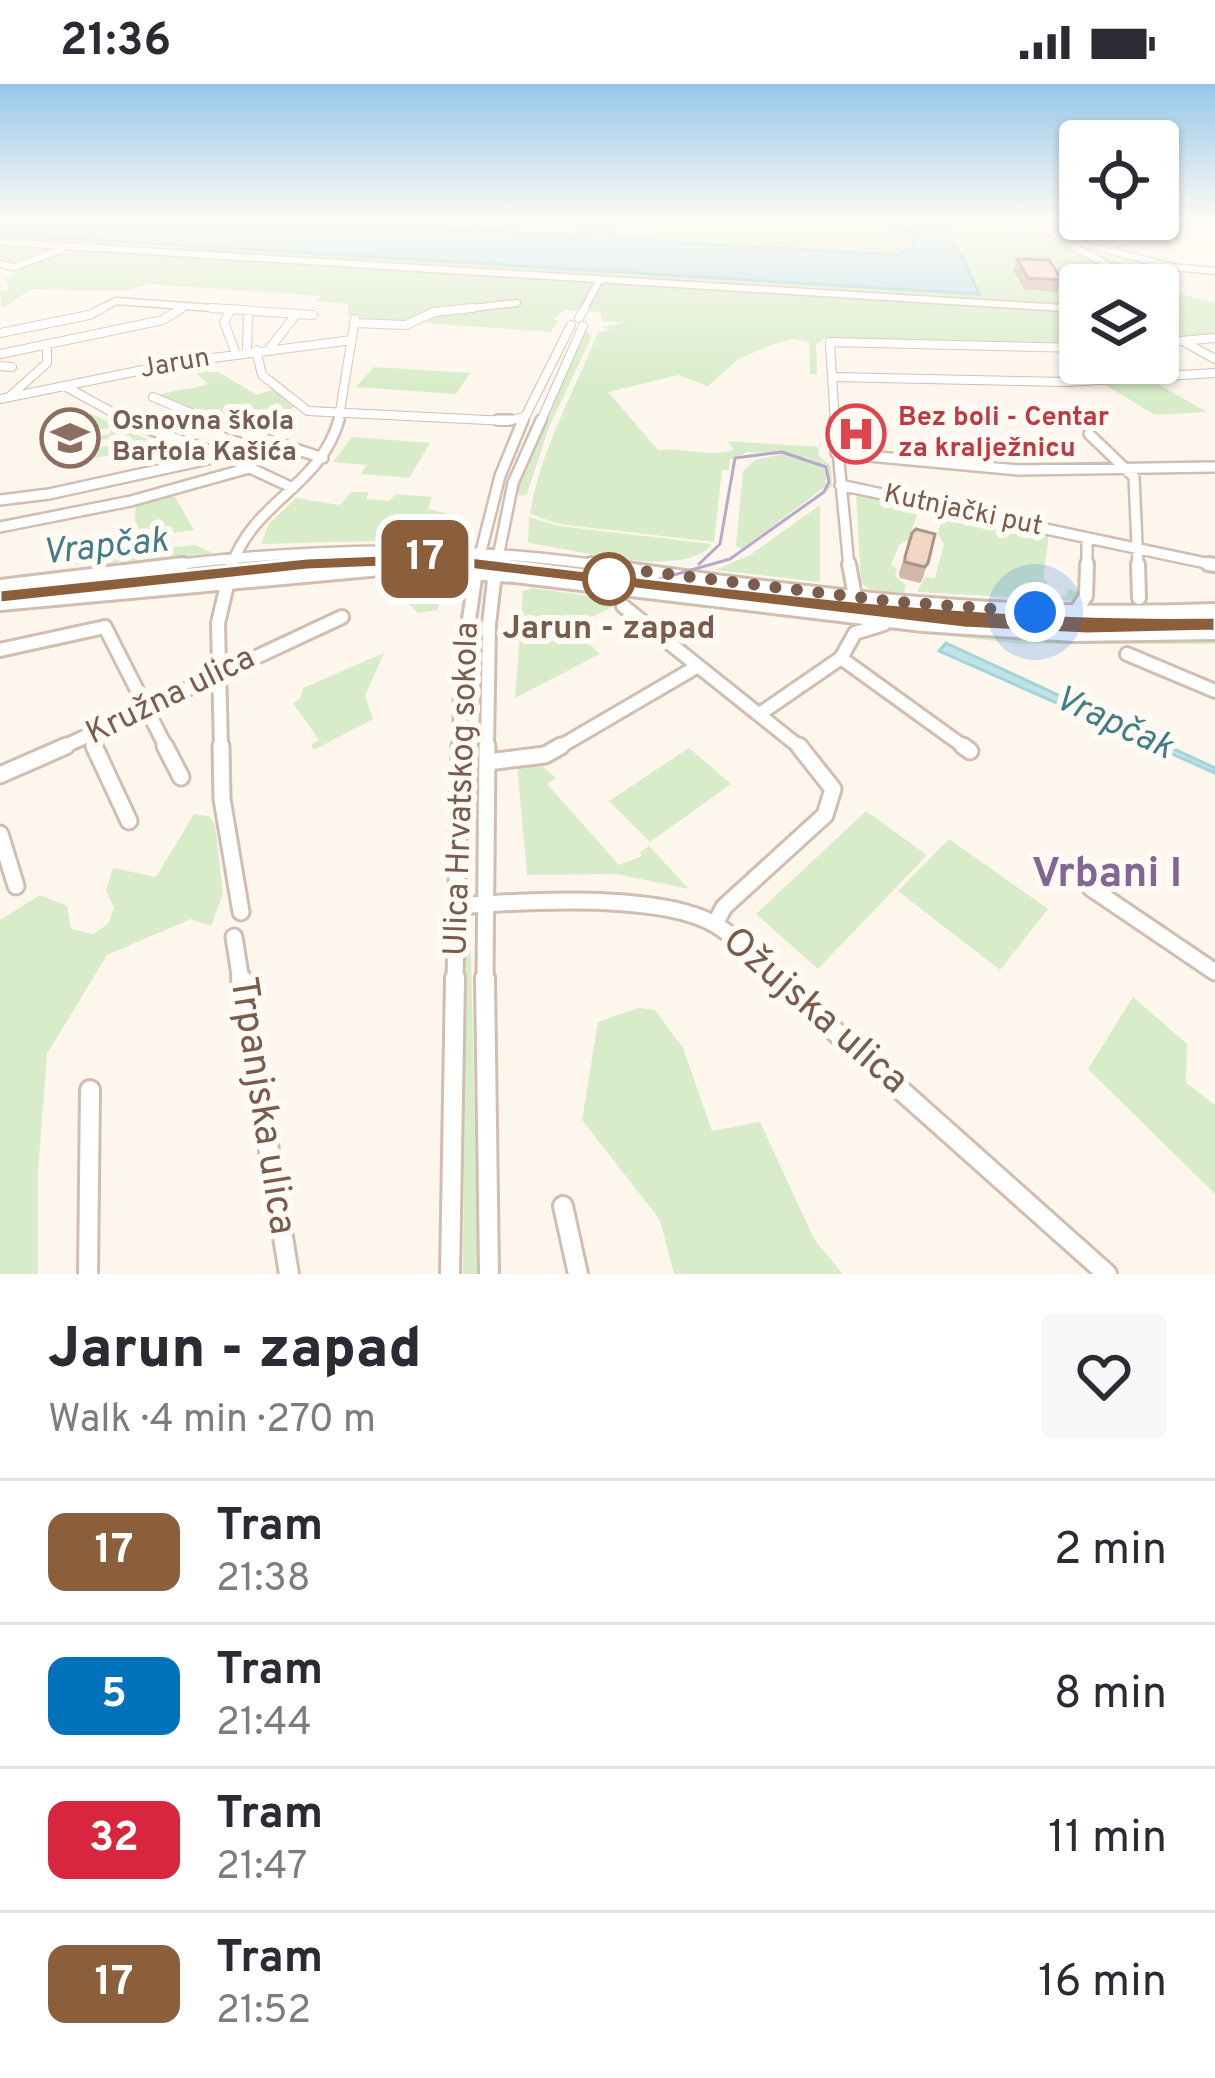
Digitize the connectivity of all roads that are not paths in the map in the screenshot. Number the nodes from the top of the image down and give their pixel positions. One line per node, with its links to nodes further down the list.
1 (529, 277): 2 (street)
2 (599, 281): 5 (street); 10 (street, Ulica Hrvatskog sokola)
3 (517, 303): 13 (street)
4 (186, 306): 6 (street); 11 (street); 22 (street)
5 (1059, 308)
6 (231, 309): 7 (street); 21 (street)
7 (313, 314)
8 (248, 315): 20 (street)
9 (295, 316): 18 (street)
10 (579, 319): 33 (street, Ulica Hrvatskog sokola); 48 (street, Ulica Hrvatskog sokola)
11 (0, 333)
12 (1215, 338): 14 (street)
13 (352, 340): 18 (street, Jarun); 32 (street)
14 (1179, 341)
15 (188, 344): 24 (street)
16 (1186, 344): 23 (street)
17 (47, 345): 31 (street)
18 (270, 348): 20 (street, Jarun)
19 (1059, 348): 28 (street)
20 (252, 351): 21 (street, Jarun); 32 (street)
21 (236, 353): 24 (street, Jarun)
22 (0, 354)
23 (1215, 359)
24 (195, 360): 29 (street, Jarun)
25 (0, 366): 26 (street)
26 (12, 367)
27 (1215, 373): 28 (street)
28 (833, 377): 35 (street)
29 (68, 388): 31 (street, Jarun); 36 (street)
30 (153, 397): 37 (street)
31 (4, 398)
32 (341, 411): 33 (street); 37 (street)
33 (522, 423): 47 (street, Ulica Hrvatskog sokola)
34 (1088, 434): 40 (street)
35 (836, 453): 40 (street); 41 (street)
36 (223, 456): 38 (street); 43 (street)
37 (323, 458): 42 (street)
38 (249, 467): 42 (street); 44 (street)
39 (1215, 467): 40 (street)
40 (1127, 471): 46 (street)
41 (840, 484): 45 (street, Kutnjački put); 56 (street)
42 (292, 488): 49 (street)
43 (0, 500)
44 (0, 527)
45 (1087, 538): 46 (street, Kutnjački put); 55 (street, Kutnjački put)
46 (1138, 549): 50 (street, Kutnjački put); 57 (street)
47 (480, 550): 48 (street); 49 (street); 51 (street, Ulica Hrvatskog sokola)
48 (497, 552): 52 (street, Ulica Hrvatskog sokola); 56 (street)
49 (235, 559): 53 (street); 54 (street)
50 (1215, 565)
51 (476, 572): 52 (street); 53 (street); 86 (street, Ulica Hrvatskog sokola)
52 (494, 574): 63 (street); 78 (street, Ulica Hrvatskog sokola)
53 (228, 580): 58 (street); 72 (street)
54 (0, 586)
55 (1086, 596): 61 (street); 62 (street)
56 (855, 597): 61 (street)
57 (1139, 598)
58 (0, 604)
59 (623, 606): 71 (street)
60 (1215, 610): 62 (street)
61 (1074, 614): 62 (street)
62 (1111, 614)
63 (832, 615): 65 (street); 66 (street)
64 (342, 617): 72 (street, Kružna ulica)
65 (890, 622): 66 (street); 67 (street)
66 (855, 633): 70 (street)
67 (1215, 633)
68 (0, 650): 74 (street)
69 (1127, 654): 73 (street)
70 (841, 658): 75 (street); 77 (street)
71 (698, 666): 75 (street); 78 (street)
72 (220, 676): 74 (street, Kružna ulica); 87 (street)
73 (1215, 691)
74 (144, 712): 76 (street, Kružna ulica); 80 (street)
75 (761, 713): 88 (street)
76 (90, 736): 79 (street, Kružna ulica); 81 (street)
77 (970, 751)
78 (488, 763): 85 (street, Ulica Hrvatskog sokola)
79 (0, 775)
80 (181, 778)
81 (129, 821)
82 (0, 834): 83 (street)
83 (16, 886)
84 (1091, 888): 90 (street)
85 (484, 904): 86 (street, Ožujska ulica); 88 (street, Ožujska ulica); 96 (street, Ulica Hrvatskog sokola)
86 (457, 906): 95 (street, Ulica Hrvatskog sokola)
87 (241, 912)
88 (715, 924): 98 (street, Ožujska ulica)
89 (234, 937): 94 (street, Trpanjska ulica)
90 (1215, 972)
91 (90, 1090): 93 (street)
92 (563, 1206): 97 (street)
93 (88, 1274)
94 (289, 1274)
95 (451, 1274)
96 (489, 1274)
97 (578, 1274)
98 (1107, 1274)

